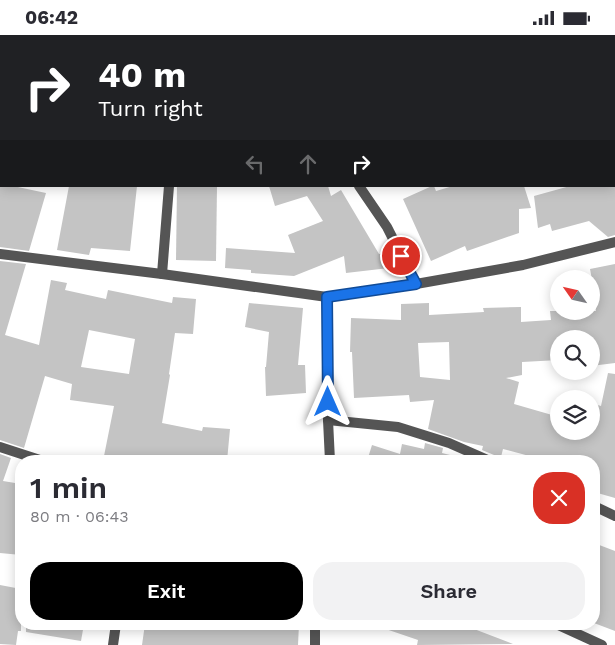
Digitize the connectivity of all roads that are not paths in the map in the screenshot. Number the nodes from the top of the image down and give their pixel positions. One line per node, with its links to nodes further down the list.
1 (168, 187): 5 (street)
2 (360, 187): 6 (street)
3 (615, 242): 6 (street)
4 (0, 254): 5 (street)
5 (162, 274): 7 (street)
6 (416, 284): 7 (street)
7 (327, 297): 8 (street)
8 (328, 420): 11 (street); 12 (street)
9 (0, 447): 10 (street)
10 (25, 455)
11 (330, 455)
12 (476, 455)
13 (600, 510): 14 (street)
14 (615, 516)
15 (115, 630): 18 (street)
16 (315, 630): 19 (street)
17 (569, 630): 20 (street)
18 (113, 645)
19 (315, 645)
20 (602, 645)

